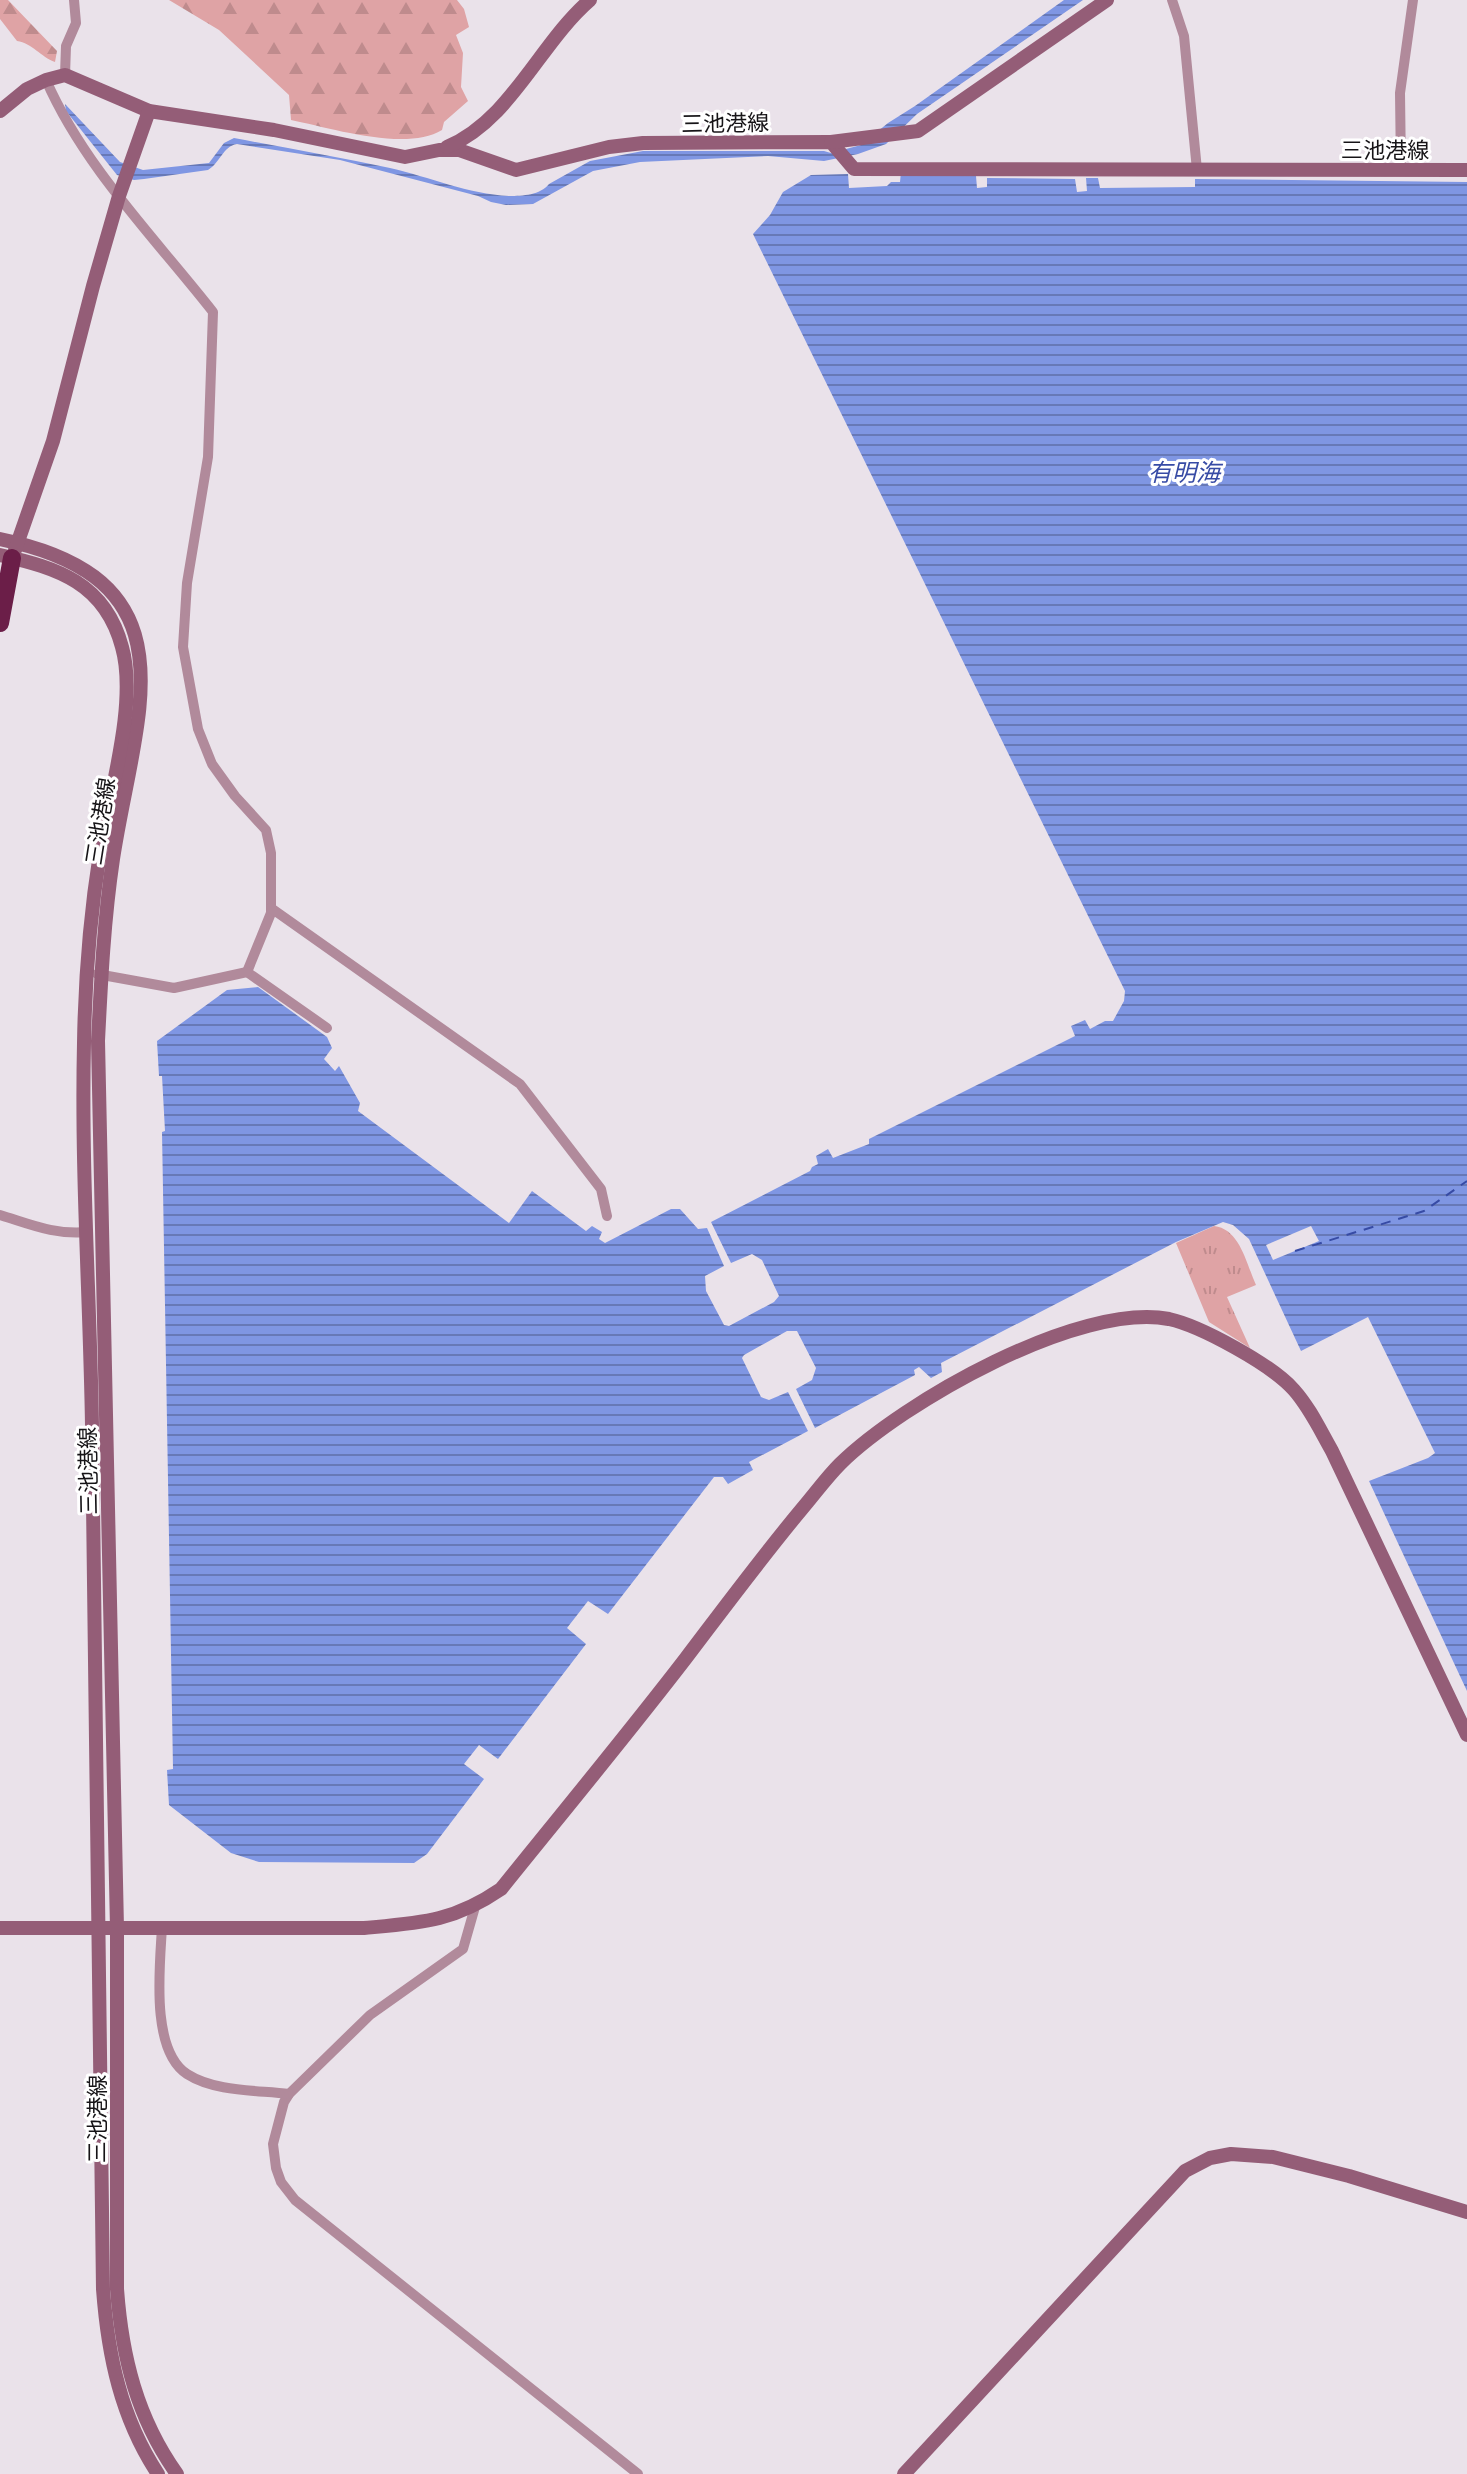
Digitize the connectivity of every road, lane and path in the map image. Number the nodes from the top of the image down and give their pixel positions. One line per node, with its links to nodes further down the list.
1 (74, 0): 6 (street)
2 (590, 0): 10 (main road)
3 (1107, 0): 11 (main road)
4 (1172, 0): 12 (street)
5 (1413, 0): 13 (street)
6 (65, 75): 7 (main road); 9 (main road, 三池港線)
7 (46, 80): 8 (main road); 15 (street)
8 (0, 111)
9 (149, 111): 10 (main road, 三池港線); 15 (main road)
10 (439, 150): 11 (main road, 三池港線)
11 (839, 152): 12 (main road, 三池港線)
12 (1197, 170): 13 (main road, 三池港線)
13 (1401, 170): 14 (main road, 三池港線)
14 (1467, 170)
15 (119, 196): 17 (main road); 20 (street)
16 (0, 539): 17 (main road, 三池港線)
17 (10, 552): 18 (highway); 19 (highway); 22 (main road, 三池港線)
18 (0, 581)
19 (0, 623)
20 (271, 908): 21 (street); 25 (street)
21 (247, 972): 22 (street); 23 (street)
22 (94, 974): 26 (main road, 三池港線); 32 (main road, 三池港線)
23 (327, 1028)
24 (0, 1215): 26 (street)
25 (607, 1216)
26 (87, 1232): 31 (main road, 三池港線)
27 (1467, 1735): 28 (main road)
28 (475, 1907): 29 (main road); 33 (street)
29 (162, 1927): 32 (main road); 33 (street)
30 (0, 1928): 31 (main road)
31 (99, 1928): 32 (main road); 35 (main road, 三池港線)
32 (117, 1928): 36 (main road, 三池港線)
33 (289, 2094): 37 (street)
34 (1467, 2211): 38 (main road)
35 (158, 2474)
36 (177, 2474)
37 (638, 2474)
38 (904, 2474)

